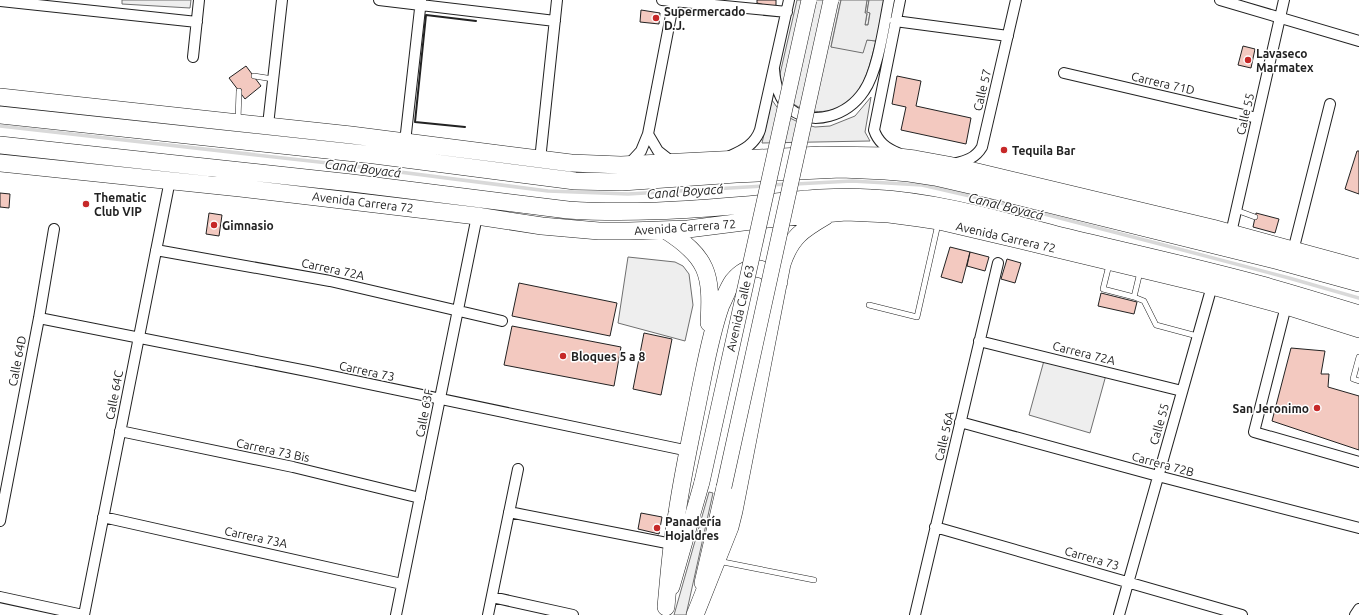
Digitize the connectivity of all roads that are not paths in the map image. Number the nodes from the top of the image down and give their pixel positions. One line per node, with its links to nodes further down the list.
1 (199, 0): 21 (street)
2 (282, 0): 28 (street)
3 (379, 0): 16 (street)
4 (557, 0): 19 (street)
5 (662, 0): 15 (street)
6 (790, 0): 17 (street)
7 (809, 0): 113 (main road, Avenida Calle 63, bridge)
8 (831, 0): 106 (main road, Avenida Calle 63, bridge)
9 (889, 0): 25 (street)
10 (900, 0): 20 (street)
11 (1016, 0): 22 (street, Calle 57)
12 (1220, 0): 18 (street)
13 (1284, 0): 18 (street, Calle 55)
14 (0, 1): 21 (street)
15 (674, 1): 17 (street); 38 (street)
16 (421, 2): 19 (street); 39 (street)
17 (787, 12): 25 (street)
18 (1279, 18): 23 (street); 34 (street, Calle 55)
19 (555, 21): 45 (street)
20 (895, 21): 22 (street); 43 (street)
21 (197, 22): 24 (street)
22 (1008, 36): 49 (street, Calle 57)
23 (1359, 41)
24 (193, 57)
25 (774, 68): 44 (street)
26 (1064, 73): 34 (street, Carrera 71D)
27 (254, 76): 28 (lane)
28 (273, 79): 37 (street)
29 (239, 91): 36 (lane)
30 (0, 97): 32 (highway)
31 (1330, 104): 68 (street)
32 (81, 106): 35 (highway); 36 (highway)
33 (0, 115): 35 (highway)
34 (1257, 118): 57 (street, Calle 55)
35 (53, 121): 50 (highway)
36 (238, 122): 37 (highway)
37 (268, 125): 39 (highway)
38 (648, 134): 46 (street); 48 (street)
39 (405, 142): 45 (highway)
40 (0, 145): 51 (highway, Avenida Carrera 72)
41 (821, 155): 42 (highway); 44 (highway); 50 (highway)
42 (874, 155): 43 (highway); 50 (highway)
43 (907, 158): 49 (highway)
44 (722, 159): 46 (highway)
45 (540, 160): 48 (highway)
46 (672, 162): 48 (highway)
47 (0, 163): 52 (highway, Avenida Carrera 72)
48 (628, 164)
49 (948, 165): 55 (highway)
50 (845, 169): 62 (highway)
51 (274, 174): 53 (highway, Avenida Carrera 72); 54 (highway)
52 (170, 180): 54 (highway, Avenida Carrera 72); 67 (street, Calle 64C)
53 (352, 183): 56 (highway); 66 (highway, Avenida Carrera 72)
54 (240, 188): 56 (highway, Avenida Carrera 72)
55 (1099, 201): 62 (highway); 65 (highway)
56 (396, 206): 59 (highway, Avenida Carrera 72)
57 (1236, 210): 60 (lane); 65 (street, Calle 55)
58 (831, 213): 61 (highway, Avenida Carrera 72); 64 (highway, Avenida Carrera 72); 73 (highway)
59 (477, 216): 64 (highway, Avenida Carrera 72); 80 (street, Calle 63F)
60 (1255, 217)
61 (939, 221): 69 (highway, Avenida Carrera 72); 78 (lane)
62 (1131, 225): 74 (highway)
63 (54, 229): 82 (street, Calle 64D)
64 (665, 230): 88 (highway)
65 (1231, 233): 68 (highway)
66 (1074, 239): 69 (highway); 71 (highway, Avenida Carrera 72)
67 (156, 250): 80 (street, Carrera 72A); 86 (street, Calle 64C)
68 (1293, 251): 72 (highway)
69 (1084, 255): 71 (highway, Avenida Carrera 72)
70 (998, 263): 87 (street, Calle 56A)
71 (1130, 263): 75 (highway, Avenida Carrera 72); 76 (highway, Avenida Carrera 72); 77 (lane); 77 (lane)
72 (1359, 268)
73 (779, 282): 88 (highway); 106 (highway)
74 (1359, 284)
75 (1261, 285): 79 (highway); 81 (highway, Avenida Carrera 72)
76 (1212, 286): 79 (highway, Avenida Carrera 72); 85 (street, Calle 55)
77 (1134, 298): 85 (lane)
78 (869, 305)
79 (1286, 306): 84 (highway, Avenida Carrera 72); 96 (street)
80 (458, 311): 83 (street, Carrera 72A); 92 (street, Calle 63F)
81 (1359, 314)
82 (39, 318): 86 (street, Carrera 73); 102 (street, Calle 64D)
83 (502, 321)
84 (1359, 329)
85 (1197, 336): 91 (street, Calle 55)
86 (139, 338): 92 (street, Carrera 73); 94 (street, Calle 64C)
87 (979, 341): 91 (street, Carrera 72A); 93 (street, Calle 56A)
88 (708, 355): 95 (highway)
89 (1359, 357): 90 (lane)
90 (1359, 381)
91 (1182, 391): 98 (street, Calle 55)
92 (440, 400): 95 (street, Carrera 73); 99 (street, Calle 63F)
93 (960, 422): 98 (street, Carrera 72B); 103 (street, Calle 56A)
94 (120, 431): 99 (street, Carrera 73 Bis); 101 (street, Calle 64C)
95 (688, 451): 105 (highway)
96 (1359, 462)
97 (518, 469): 100 (street)
98 (1158, 476): 104 (street, Carrera 72B); 108 (street, Calle 55)
99 (420, 498): 109 (street, Calle 63F)
100 (509, 512): 105 (street); 110 (street)
101 (103, 517): 109 (street, Carrera 73A); 114 (street, Calle 64C)
102 (0, 521)
103 (935, 527): 108 (street, Carrera 73); 119 (street, Calle 56A)
104 (1359, 528)
105 (672, 544): 113 (highway)
106 (712, 560): 107 (lane); 118 (highway)
107 (814, 580)
108 (1128, 582): 120 (street, Calle 55); 121 (street, Carrera 73)
109 (402, 584): 115 (street, Calle 63F)
110 (492, 596): 116 (street); 117 (street)
111 (0, 597): 114 (street)
112 (1359, 608): 122 (street)
113 (666, 611)
114 (84, 615)
115 (396, 615)
116 (488, 615)
117 (573, 615)
118 (695, 615)
119 (914, 615)
120 (1118, 615)
121 (1242, 615)
122 (1355, 615)

